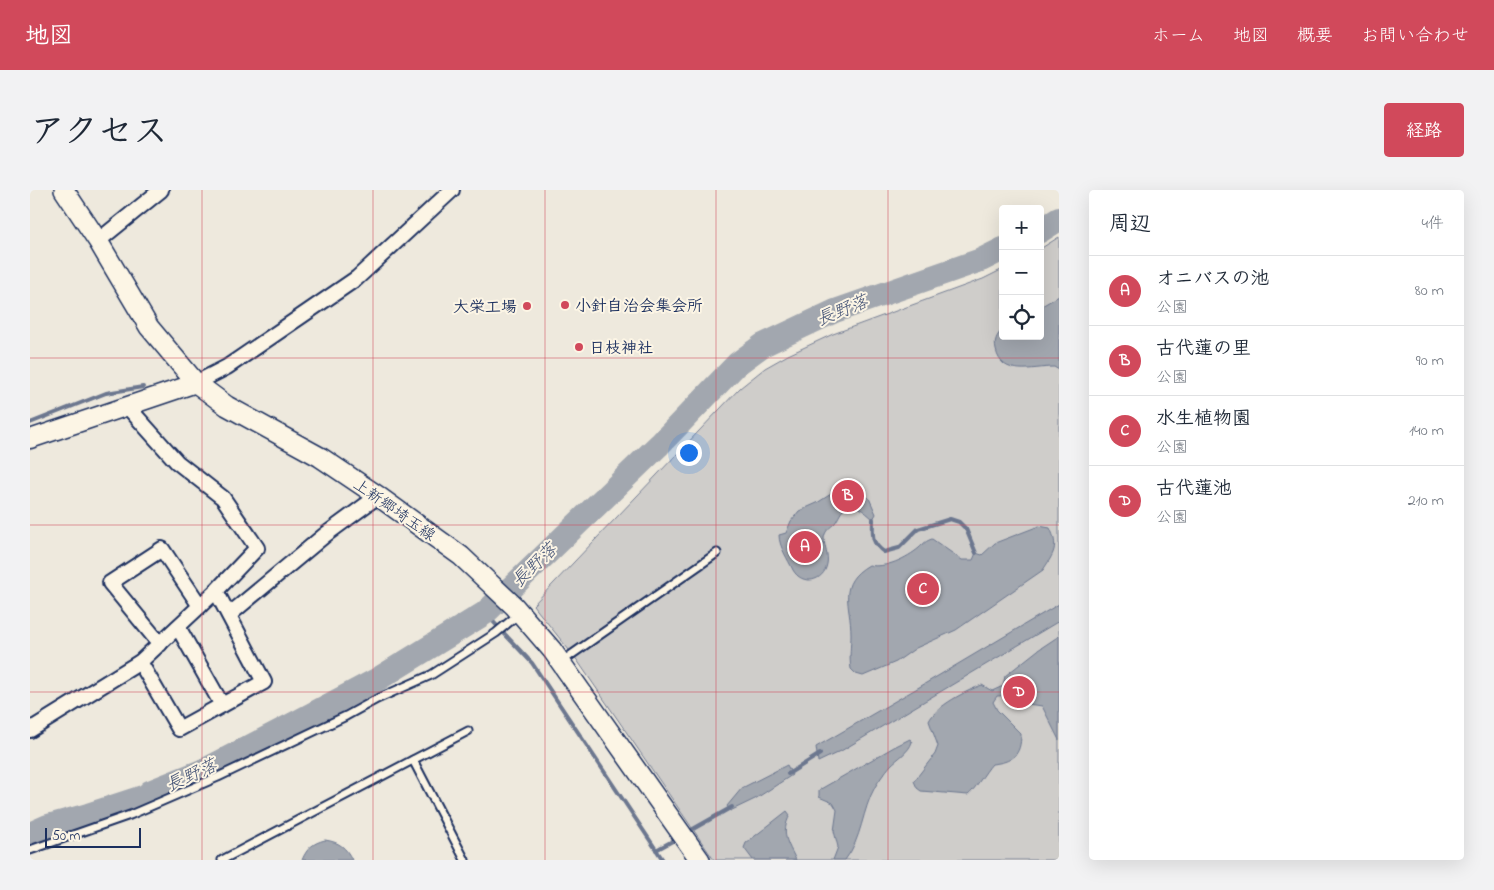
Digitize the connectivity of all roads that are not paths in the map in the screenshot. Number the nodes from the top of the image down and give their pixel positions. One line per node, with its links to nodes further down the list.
1 (64, 190): 4 (main road, 上新郷埼玉線)
2 (160, 190): 4 (street)
3 (452, 190): 5 (street)
4 (98, 240): 5 (main road, 上新郷埼玉線)
5 (196, 383): 6 (street); 8 (main road, 上新郷埼玉線)
6 (126, 406): 7 (street); 10 (street)
7 (30, 438)
8 (378, 496): 12 (main road, 上新郷埼玉線); 13 (street)
9 (717, 553): 17 (lane)
10 (216, 591): 11 (street); 13 (street)
11 (200, 606): 14 (street); 15 (street)
12 (514, 614): 17 (main road, 上新郷埼玉線); 22 (lane)
13 (230, 615): 18 (street)
14 (178, 627): 15 (street); 18 (street)
15 (160, 644): 16 (street)
16 (140, 662): 18 (street); 19 (street)
17 (561, 662): 25 (main road, 上新郷埼玉線)
18 (222, 705)
19 (30, 730)
20 (468, 732): 21 (lane)
21 (413, 760): 23 (lane); 24 (lane)
22 (30, 850)
23 (222, 860)
24 (465, 860)
25 (700, 860)

